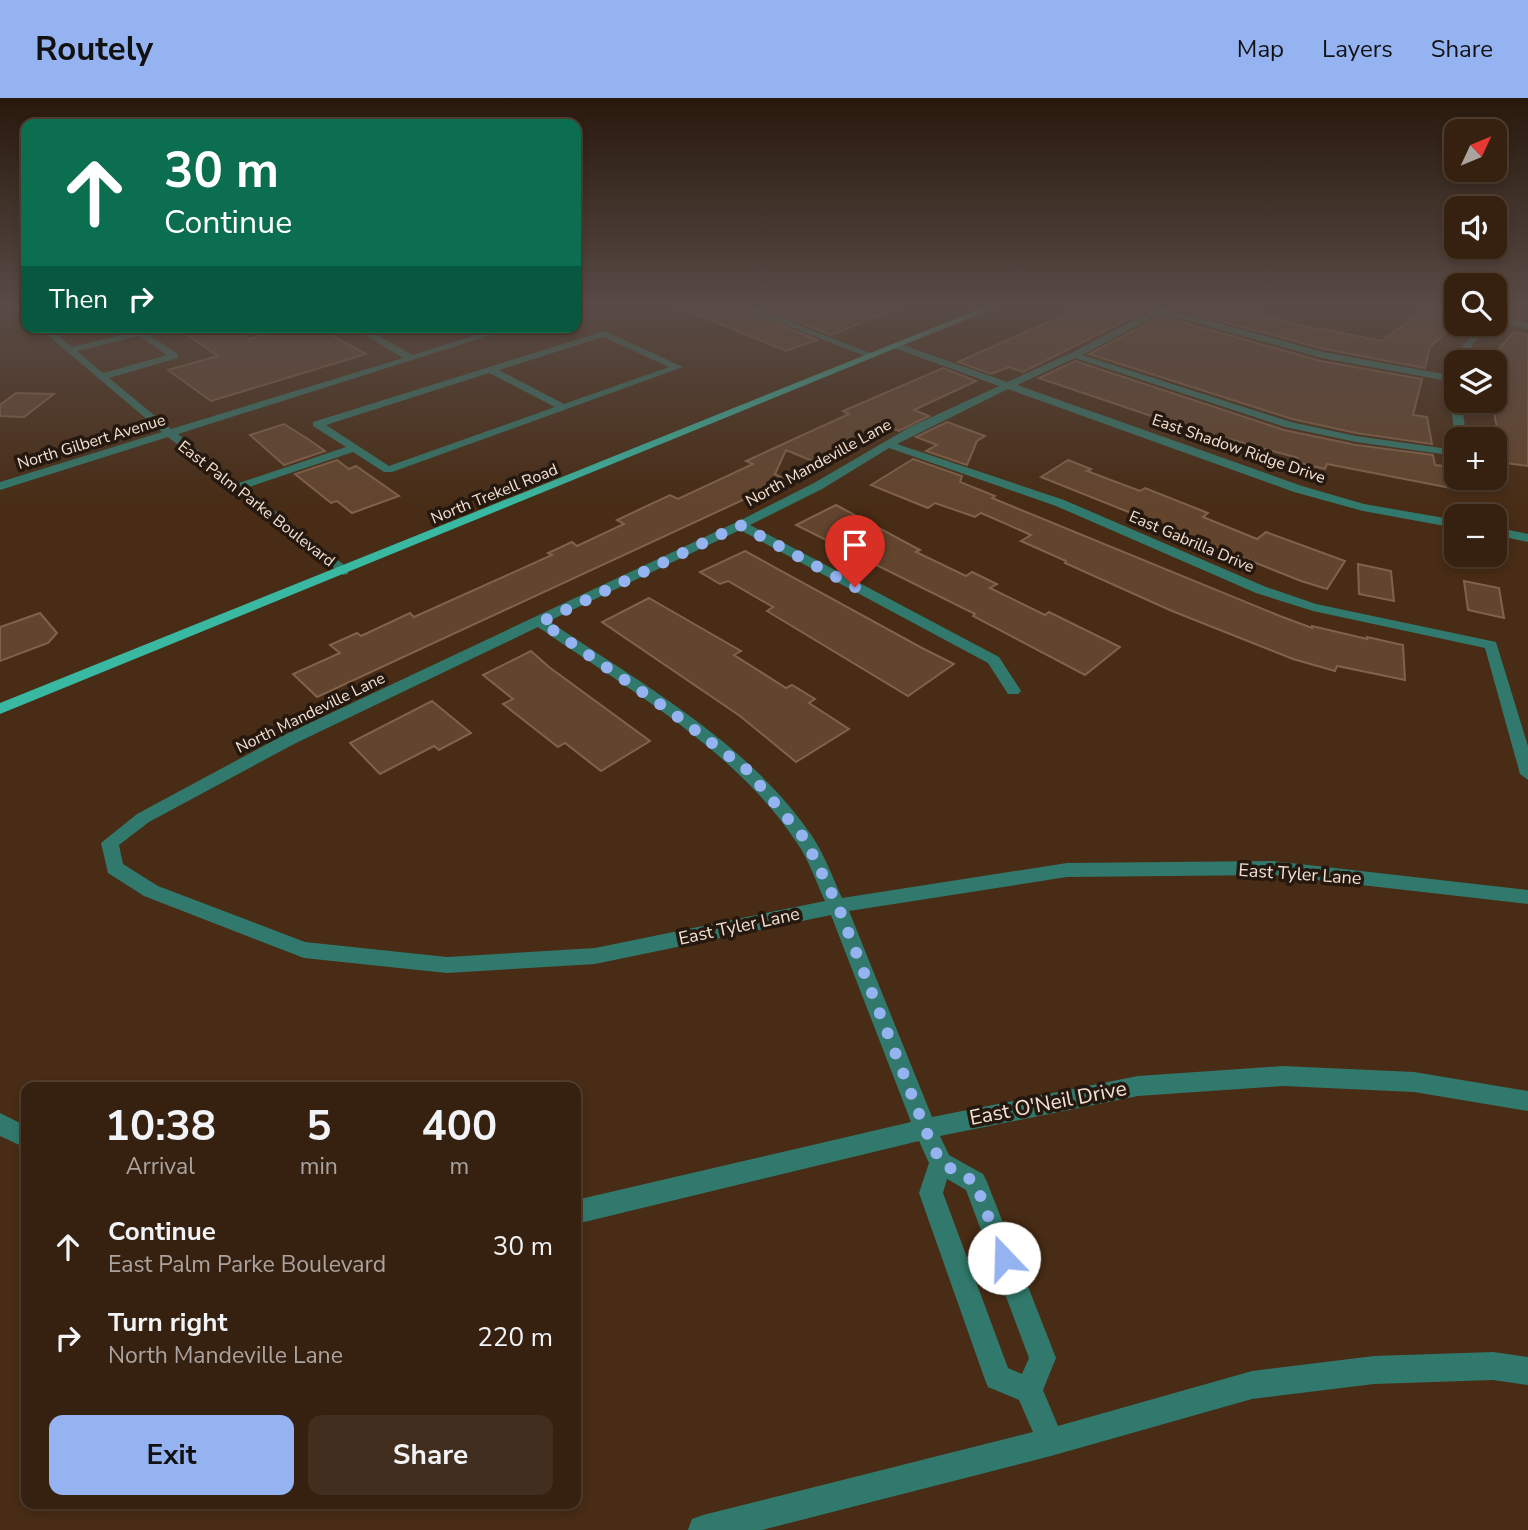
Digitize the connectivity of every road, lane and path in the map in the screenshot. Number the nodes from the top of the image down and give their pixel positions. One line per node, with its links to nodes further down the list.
1 (93, 371): 11 (street, East Palm Parke Boulevard)
2 (122, 371): 11 (street)
3 (365, 371): 14 (street, North Gilbert Avenue)
4 (488, 371): 16 (street)
5 (493, 371): 13 (street)
6 (667, 371): 13 (street)
7 (836, 371): 24 (main road, North Trekell Road)
8 (965, 371): 12 (street, East Shadow Ridge Drive)
9 (1040, 371): 12 (street, North Mandeville Lane)
10 (1123, 371): 17 (street)
11 (100, 377): 14 (street, East Palm Parke Boulevard)
12 (1007, 386): 15 (street, North Mandeville Lane); 20 (street, East Shadow Ridge Drive)
13 (562, 408): 16 (street)
14 (169, 433): 18 (street, North Gilbert Avenue); 19 (street, East Palm Parke Boulevard)
15 (887, 444): 21 (street, North Mandeville Lane); 28 (street, East Gabrilla Drive)
16 (355, 448): 19 (street)
17 (1444, 451)
18 (0, 486)
19 (238, 487): 24 (street, East Palm Parke Boulevard)
20 (1444, 522)
21 (740, 525): 25 (street, North Mandeville Lane); 26 (street)
22 (1507, 534): 23 (street)
23 (1528, 538)
24 (343, 571): 27 (main road, North Trekell Road)
25 (541, 622): 29 (street, North Mandeville Lane); 31 (street)
26 (1013, 691)
27 (0, 709)
28 (1528, 774)
29 (110, 844): 31 (street, East Tyler Lane)
30 (1528, 897): 31 (street, East Tyler Lane)
31 (838, 906): 34 (street)
32 (1528, 1101): 34 (street, East O'Neil Drive)
33 (0, 1124): 35 (street)
34 (925, 1129): 36 (street); 37 (street, East O'Neil Drive)
35 (21, 1134)
36 (941, 1163): 39 (street); 39 (street)
37 (581, 1211)
38 (1528, 1371): 40 (street)
39 (1029, 1390): 40 (street)
40 (1051, 1442): 41 (street)
41 (704, 1530)

